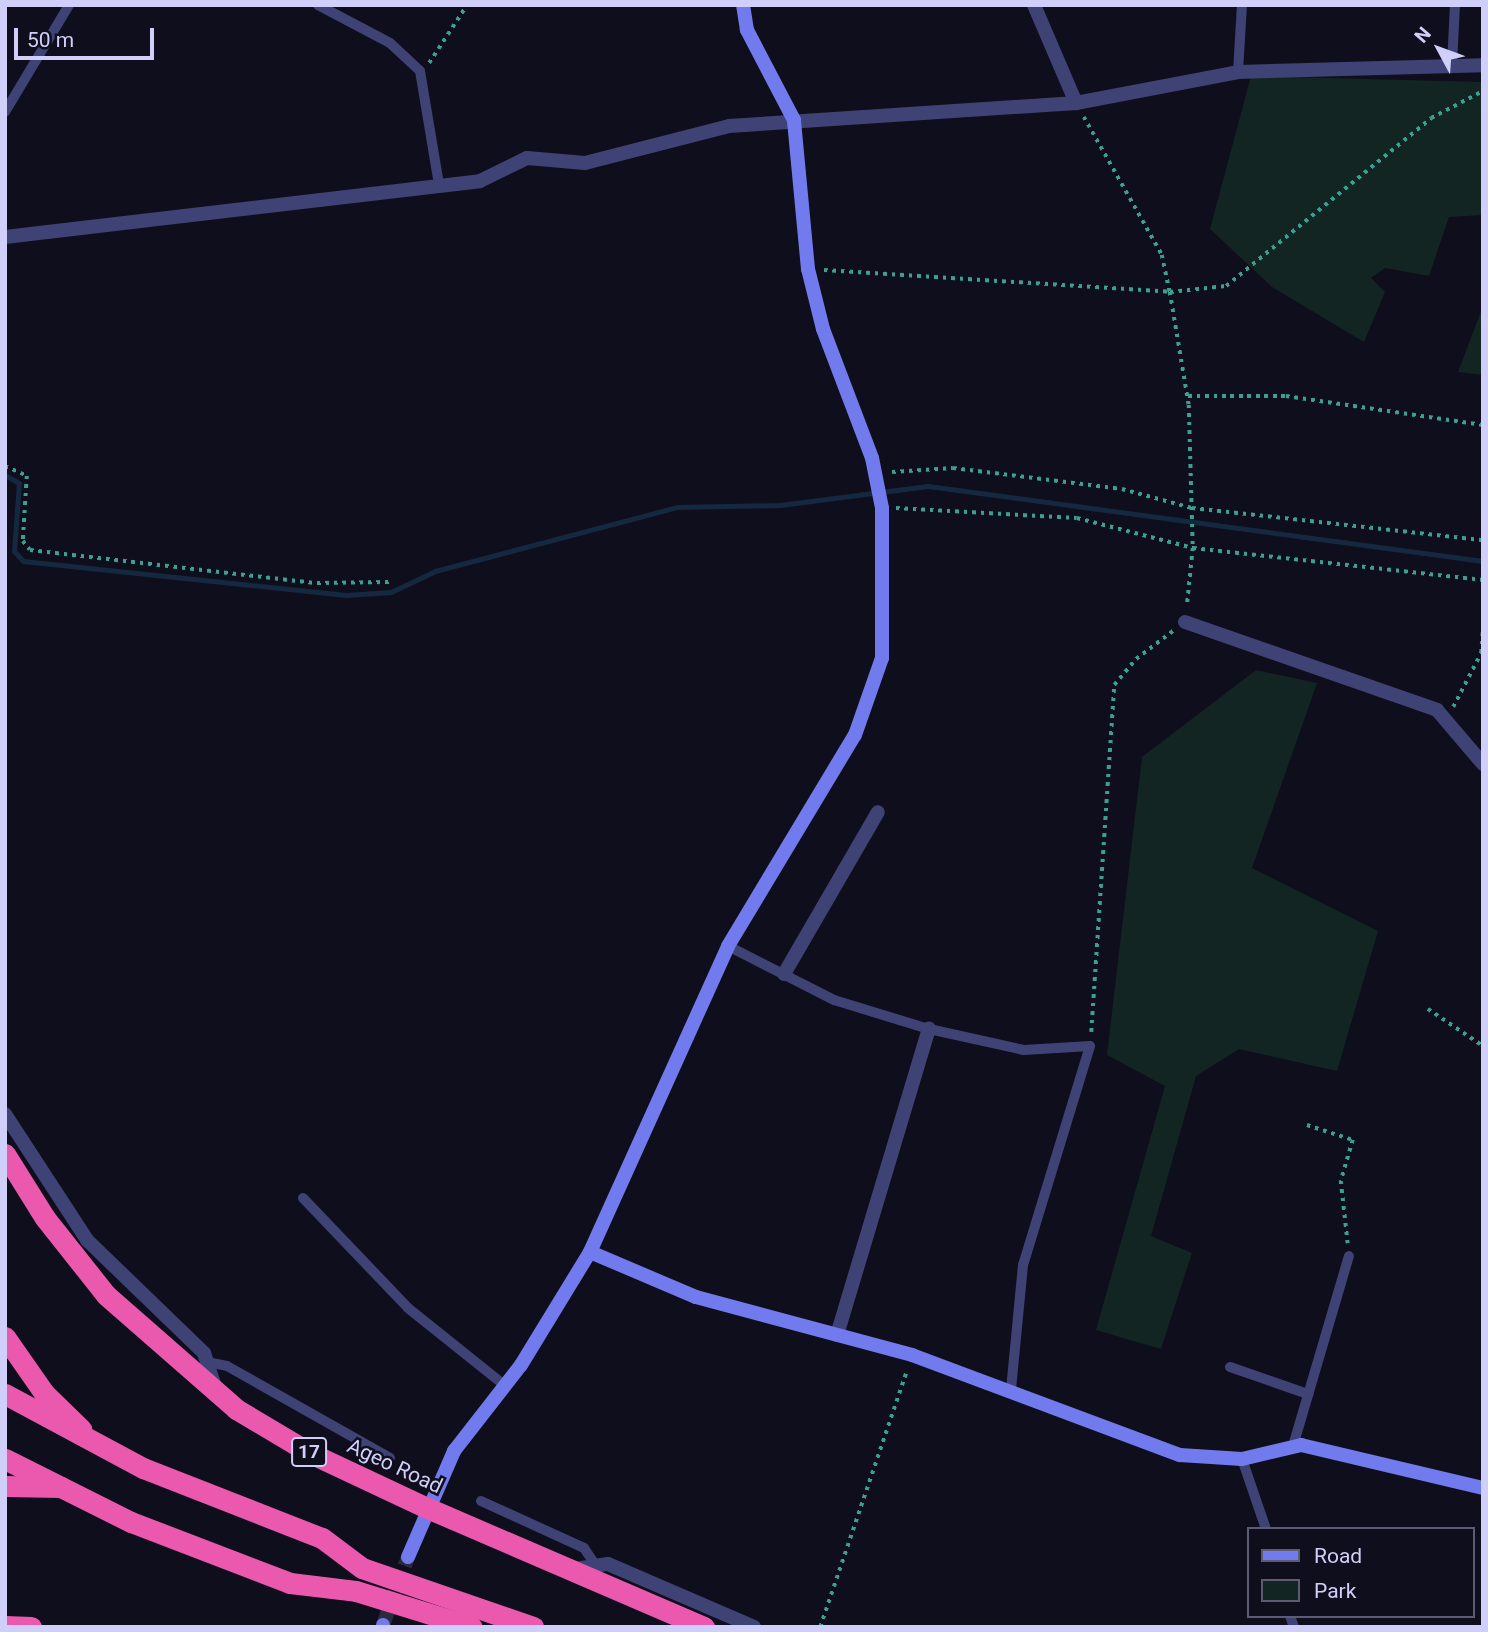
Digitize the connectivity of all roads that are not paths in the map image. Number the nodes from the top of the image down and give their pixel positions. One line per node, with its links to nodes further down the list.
1 (69, 5): 11 (lane)
2 (318, 5): 13 (lane)
3 (743, 5): 12 (street)
4 (1034, 5): 10 (street)
5 (1242, 5): 9 (lane)
6 (1455, 5): 7 (lane)
7 (1452, 64): 8 (street); 9 (street)
8 (1483, 65)
9 (1238, 72): 10 (street)
10 (1076, 103): 12 (street)
11 (5, 112)
12 (794, 120): 13 (street); 18 (street)
13 (439, 186): 14 (street)
14 (5, 237)
15 (1185, 622): 16 (street)
16 (1483, 764)
17 (878, 812): 19 (street)
18 (728, 946): 19 (lane); 24 (street)
19 (784, 974): 20 (lane)
20 (929, 1029): 26 (street); 31 (lane)
21 (5, 1114): 28 (street)
22 (5, 1154): 32 (highway, Ageo Road / 17)
23 (303, 1198): 30 (lane)
24 (590, 1252): 26 (street); 30 (street)
25 (1349, 1256): 34 (lane)
26 (837, 1335): 31 (street)
27 (5, 1337): 35 (highway)
28 (207, 1363): 32 (street); 37 (lane)
29 (1230, 1367): 34 (lane)
30 (504, 1385): 44 (street)
31 (1011, 1389): 39 (street)
32 (216, 1392): 44 (highway, Ageo Road / 17)
33 (5, 1394): 35 (highway)
34 (1308, 1394): 36 (lane)
35 (92, 1441): 52 (highway)
36 (1293, 1446): 39 (street); 41 (street)
37 (390, 1458)
38 (5, 1459): 42 (highway)
39 (1242, 1459): 45 (lane)
40 (5, 1486): 42 (highway)
41 (1483, 1488)
42 (77, 1489): 51 (highway)
43 (481, 1501): 47 (lane)
44 (425, 1507): 46 (street); 48 (highway, Ageo Road / 17)
45 (1265, 1527)
46 (408, 1558)
47 (594, 1563): 48 (street); 54 (street)
48 (567, 1570): 53 (highway, Ageo Road / 17)
49 (5, 1626): 50 (highway)
50 (31, 1627)
51 (472, 1627)
52 (533, 1627)
53 (704, 1627)
54 (754, 1627)

